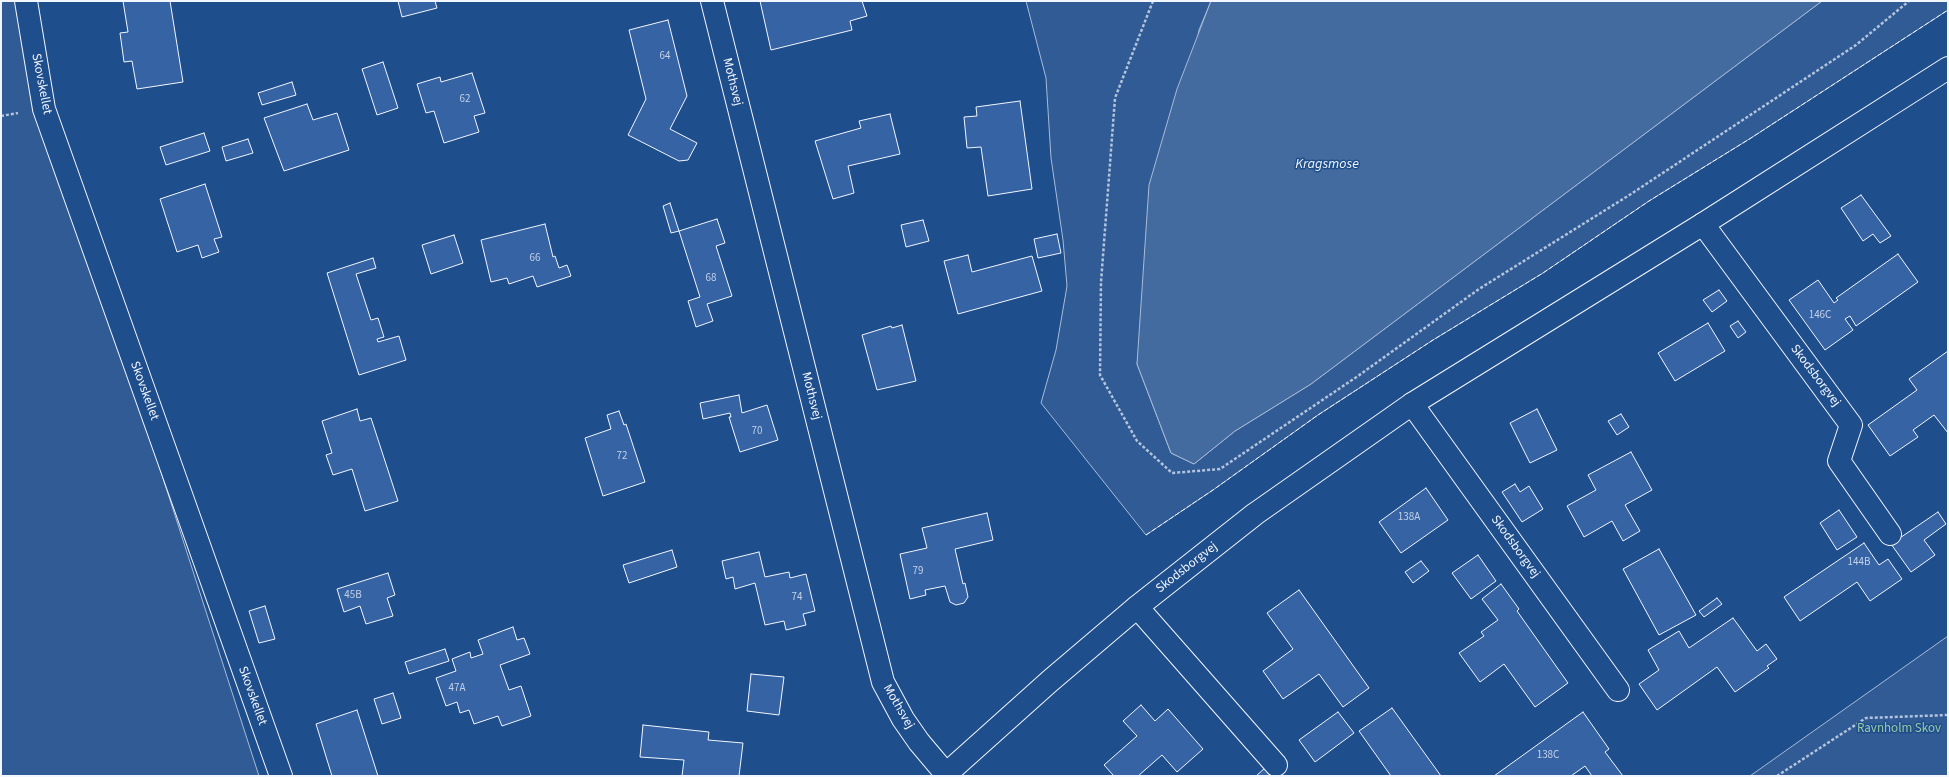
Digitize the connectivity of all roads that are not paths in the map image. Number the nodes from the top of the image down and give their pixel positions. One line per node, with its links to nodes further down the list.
1 (26, 1): 11 (street, Skovskellet)
2 (712, 1): 10 (street, Mothsvej)
3 (1948, 68): 4 (street, Skodsborgvej)
4 (1702, 224): 5 (street, Skodsborgvej); 6 (street, Skodsborgvej)
5 (1412, 404): 7 (street, Skodsborgvej); 8 (street, Skodsborgvej)
6 (1890, 534)
7 (1137, 607): 9 (street); 10 (street, Skodsborgvej)
8 (1618, 690)
9 (1276, 766)
10 (945, 775)
11 (280, 776)

